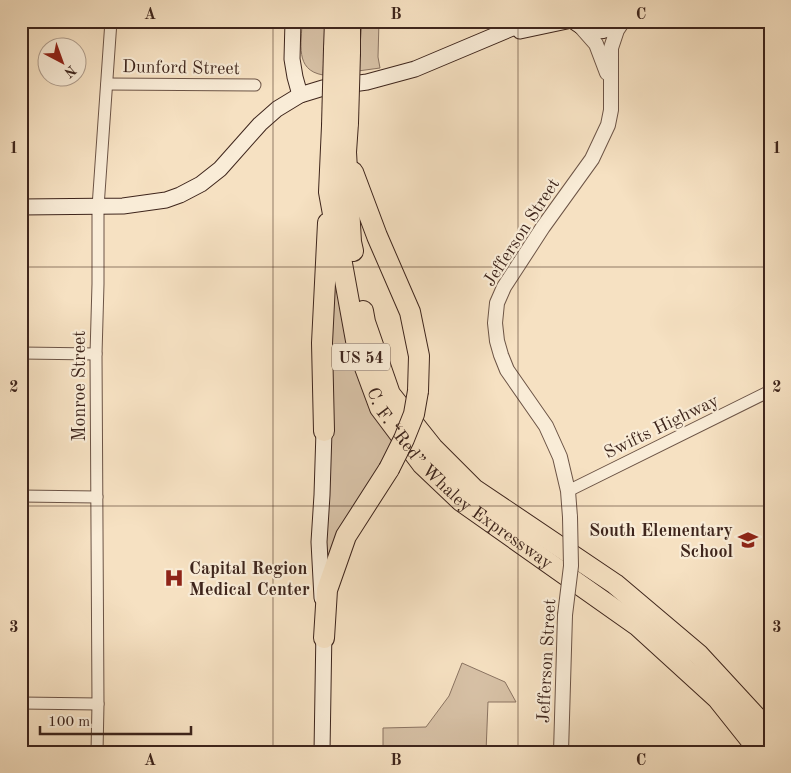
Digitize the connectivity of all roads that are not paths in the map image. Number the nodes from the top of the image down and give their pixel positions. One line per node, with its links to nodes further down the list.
1 (111, 21): 13 (street, Monroe Street)
2 (293, 21): 15 (main road)
3 (335, 21): 11 (highway, C. F. “Red” Whaley Expressway / US 54)
4 (350, 21): 11 (highway, C. F. “Red” Whaley Expressway / US 54)
5 (520, 21): 9 (main road)
6 (529, 21): 9 (main road)
7 (623, 21): 8 (main road); 12 (street, Jefferson Street)
8 (573, 23): 10 (main road); 12 (street)
9 (506, 31): 10 (main road)
10 (487, 39): 15 (main road)
11 (342, 51): 16 (highway, C. F. “Red” Whaley Expressway / US 54, bridge)
12 (611, 83): 25 (street, Jefferson Street)
13 (107, 84): 14 (street, Dunford Street); 20 (street, Monroe Street)
14 (255, 85)
15 (300, 95): 20 (main road)
16 (340, 124): 17 (highway, C. F. “Red” Whaley Expressway / US 54); 18 (highway, C. F. “Red” Whaley Expressway / US 54)
17 (346, 152): 28 (highway, bridge); 31 (highway, C. F. “Red” Whaley Expressway / US 54)
18 (330, 192): 24 (highway); 35 (highway, C. F. “Red” Whaley Expressway / US 54)
19 (21, 206): 20 (main road)
20 (98, 206): 22 (street, Monroe Street)
21 (21, 353): 22 (street)
22 (96, 354): 27 (street, Monroe Street)
23 (770, 391): 25 (street, Swifts Highway)
24 (324, 431): 28 (main road)
25 (568, 491): 34 (street, Jefferson Street, bridge)
26 (21, 496): 27 (street)
27 (97, 497): 30 (street, Monroe Street)
28 (324, 638): 33 (main road)
29 (21, 703): 30 (street)
30 (98, 704): 32 (street, Monroe Street)
31 (770, 734)
32 (97, 752)
33 (322, 752)
34 (561, 752)
35 (760, 752)

